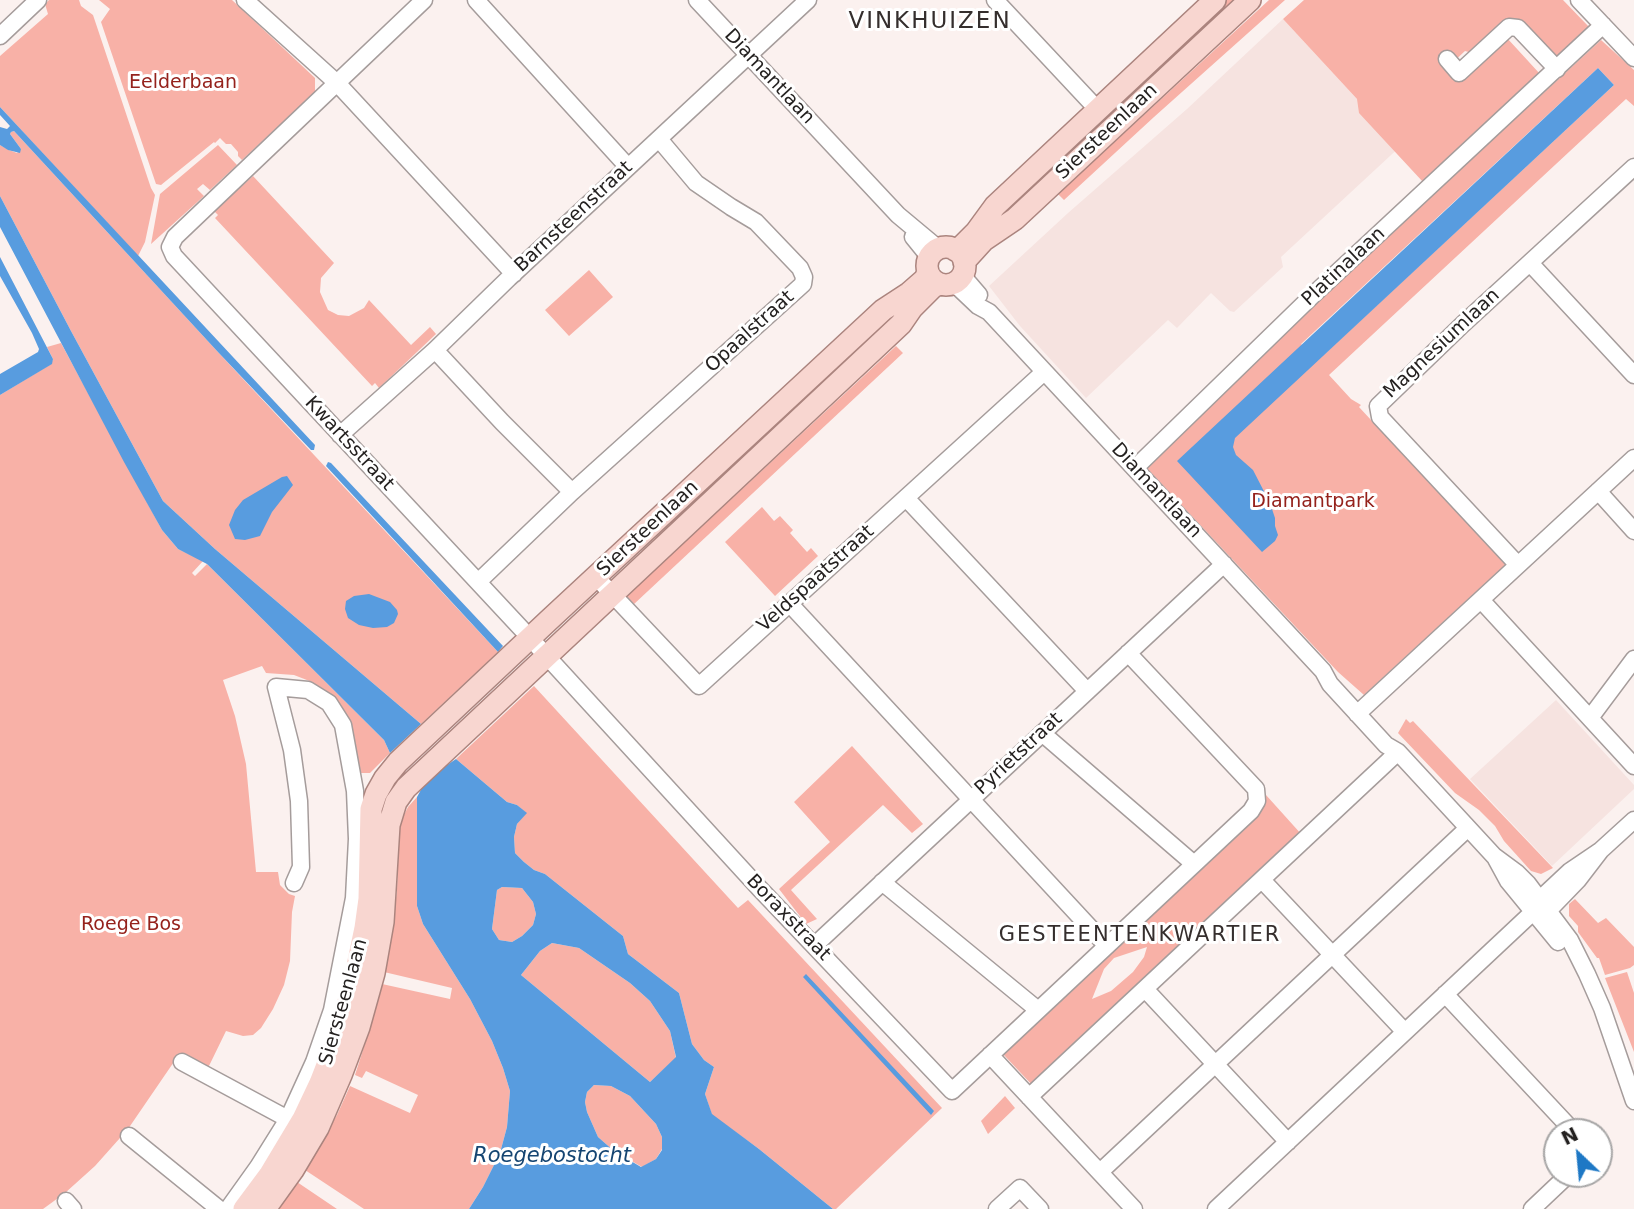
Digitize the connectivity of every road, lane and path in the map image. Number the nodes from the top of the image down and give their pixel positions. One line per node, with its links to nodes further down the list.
1 (38, 0): 12 (street)
2 (245, 0): 17 (street)
3 (424, 0): 17 (street)
4 (476, 0): 20 (street)
5 (697, 0): 13 (street, Diamantlaan)
6 (808, 0): 13 (street, Barnsteenstraat)
7 (995, 0): 18 (street)
8 (1215, 0): 18 (main road, Siersteenlaan)
9 (1250, 0): 23 (main road, Siersteenlaan)
10 (1579, 0): 11 (street)
11 (1603, 25): 14 (street); 16 (street, Platinalaan)
12 (0, 36)
13 (749, 55): 19 (street, Barnsteenstraat); 23 (street, Diamantlaan)
14 (1634, 58)
15 (1447, 59): 16 (street)
16 (1557, 69): 30 (street, Platinalaan)
17 (337, 83): 24 (street); 28 (street, Kwartsstraat)
18 (1098, 110): 23 (main road, Siersteenlaan)
19 (659, 139): 20 (street, Barnsteenstraat); 32 (street, Opaalstraat)
20 (628, 167): 24 (street, Barnsteenstraat)
21 (1634, 167): 22 (street, Magnesiumlaan)
22 (1530, 263): 27 (street); 36 (street, Magnesiumlaan)
23 (946, 267): 26 (street, Diamantlaan); 37 (main road, Siersteenlaan); 39 (main road, Siersteenlaan)
24 (514, 274): 25 (street, Barnsteenstraat)
25 (435, 350): 28 (street, Barnsteenstraat); 32 (street)
26 (1044, 372): 30 (street, Diamantlaan); 33 (street, Veldspaatstraat)
27 (1634, 375)
28 (340, 435): 38 (street, Kwartsstraat)
29 (1634, 458): 31 (street)
30 (1135, 468): 35 (street, Diamantlaan)
31 (1598, 491): 34 (street); 36 (street)
32 (572, 492): 38 (street, Opaalstraat)
33 (906, 498): 41 (street, Veldspaatstraat); 46 (street)
34 (1634, 531)
35 (1224, 564): 43 (street, Pyrietstraat); 47 (street, Diamantlaan)
36 (1518, 565): 40 (street)
37 (596, 577): 39 (street, Veldspaatstraat); 42 (main road, Siersteenlaan)
38 (478, 582): 42 (street, Kwartsstraat)
39 (612, 595): 41 (street, Veldspaatstraat); 44 (main road, Siersteenlaan)
40 (1480, 600): 47 (street); 48 (street)
41 (789, 603): 54 (street)
42 (531, 639): 44 (street, Boraxstraat); 53 (main road, Siersteenlaan)
43 (1128, 653): 46 (street, Pyrietstraat); 58 (street, Boraxstraat)
44 (546, 656): 55 (main road, Siersteenlaan); 64 (street, Boraxstraat)
45 (1634, 659): 48 (street)
46 (1087, 691): 49 (street, Pyrietstraat)
47 (1361, 711): 50 (street, Diamantlaan)
48 (1590, 718): 51 (street)
49 (1042, 733): 54 (street, Pyrietstraat); 58 (street)
50 (1398, 752): 57 (street, Diamantlaan); 59 (street)
51 (1634, 766)
52 (355, 791): 53 (street); 61 (street, Siersteenlaan); 62 (street, Siersteenlaan)
53 (376, 794): 55 (street); 62 (main road, Siersteenlaan)
54 (970, 800): 60 (street, Pyrietstraat); 65 (street)
55 (396, 802): 62 (main road, Siersteenlaan)
56 (1634, 820): 63 (street)
57 (1468, 828): 63 (street, Diamantlaan); 66 (street)
58 (1194, 864): 65 (street, Boraxstraat)
59 (1262, 880): 66 (street); 67 (street)
60 (882, 881): 64 (street, Pyrietstraat); 69 (street)
61 (294, 883)
62 (369, 899): 77 (street, Siersteenlaan); 84 (main road, Siersteenlaan); 85 (main road, Siersteenlaan)
63 (1540, 908): 68 (street); 75 (street, Diamantlaan)
64 (814, 945): 71 (street, Boraxstraat)
65 (1107, 946): 69 (street, Boraxstraat)
66 (1332, 955): 70 (street); 73 (street)
67 (1145, 989): 73 (street); 74 (street)
68 (1445, 994): 70 (street); 76 (street)
69 (1038, 1010): 71 (street, Boraxstraat)
70 (1405, 1032): 79 (street)
71 (990, 1055): 74 (street)
72 (182, 1062): 77 (street)
73 (1215, 1064): 79 (street); 80 (street)
74 (1029, 1097): 80 (street)
75 (1634, 1101)
76 (1561, 1118)
77 (288, 1119): 83 (street, Siersteenlaan)
78 (129, 1136): 82 (street)
79 (1288, 1142): 89 (street)
80 (1100, 1172): 88 (street)
81 (1554, 1188): 90 (street)
82 (219, 1209)
83 (228, 1209)
84 (244, 1209)
85 (265, 1209)
86 (997, 1209): 87 (street)
87 (1040, 1209)
88 (1134, 1209)
89 (1216, 1209)
90 (1532, 1209)

